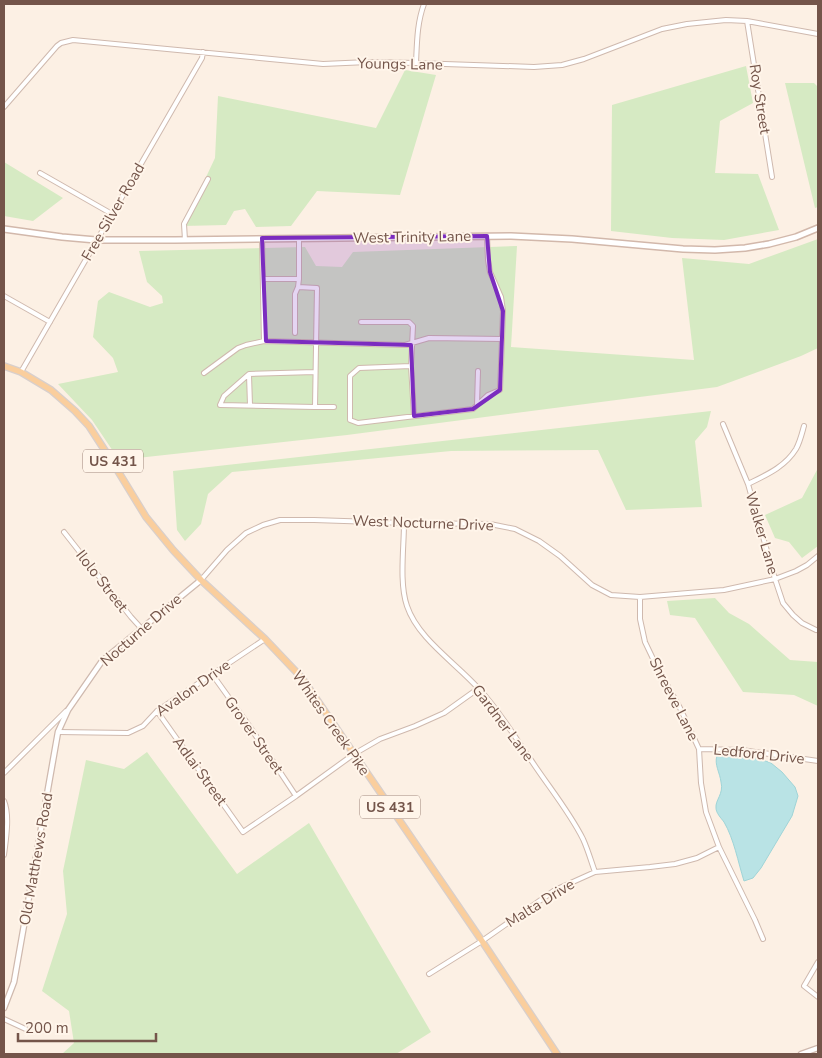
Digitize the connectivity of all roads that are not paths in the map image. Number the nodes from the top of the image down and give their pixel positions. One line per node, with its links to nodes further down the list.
1 (424, 4): 5 (street)
2 (747, 21): 3 (street, Youngs Lane); 5 (street, Youngs Lane); 8 (street, Roy Street)
3 (818, 34)
4 (203, 52): 5 (street, Youngs Lane); 6 (street, Youngs Lane); 10 (street, Free Silver Road)
5 (416, 63)
6 (4, 107)
7 (40, 173): 10 (street)
8 (772, 177)
9 (208, 180): 17 (street)
10 (112, 214): 16 (street, Free Silver Road)
11 (818, 228): 13 (main road, West Trinity Lane)
12 (4, 229): 16 (main road, West Trinity Lane)
13 (487, 236): 15 (main road, West Trinity Lane); 25 (street)
14 (262, 238): 15 (main road, West Trinity Lane); 17 (main road, West Trinity Lane); 18 (street)
15 (299, 238): 19 (street)
16 (96, 240): 17 (main road, West Trinity Lane); 22 (street, Free Silver Road)
17 (185, 240)
18 (263, 279): 19 (street); 26 (street)
19 (299, 279): 20 (street)
20 (298, 288): 24 (street); 27 (street)
21 (4, 296): 22 (street)
22 (50, 322): 31 (street, Free Silver Road)
23 (361, 322): 28 (street)
24 (295, 332)
25 (502, 339): 28 (street); 37 (street)
26 (264, 341): 27 (street); 34 (street)
27 (316, 342): 28 (street); 32 (street)
28 (411, 343): 30 (street)
29 (4, 366): 31 (main road, Whites Creek Pike / US 431)
30 (411, 366): 40 (street); 40 (street)
31 (21, 372): 48 (main road, Whites Creek Pike / US 431)
32 (315, 372): 35 (street); 38 (street)
33 (478, 372): 37 (street)
34 (204, 374)
35 (250, 374): 36 (street); 36 (street)
36 (250, 405): 38 (street)
37 (477, 405): 40 (street)
38 (315, 406): 39 (street)
39 (334, 407)
40 (414, 416)
41 (723, 424): 43 (street, Walker Lane)
42 (804, 426): 43 (street)
43 (748, 484): 47 (street, Walker Lane)
44 (404, 523): 48 (street, West Nocturne Drive); 49 (street, West Nocturne Drive); 54 (street, Gardner Lane)
45 (64, 532): 50 (street, Ilolo Street)
46 (818, 556): 47 (street, West Nocturne Drive)
47 (774, 579): 49 (street, West Nocturne Drive); 51 (street, Walker Lane)
48 (201, 580): 50 (street, Nocturne Drive); 52 (main road, Whites Creek Pike / US 431)
49 (640, 597): 58 (street, Shreeve Lane)
50 (141, 628): 55 (street, Nocturne Drive)
51 (816, 630)
52 (265, 639): 53 (street, Avalon Drive); 59 (main road, Whites Creek Pike / US 431)
53 (212, 674): 56 (street, Avalon Drive); 62 (street, Grover Street)
54 (479, 688): 59 (street); 66 (street, Gardner Lane)
55 (68, 710): 57 (street, Old Matthews Road); 61 (street)
56 (157, 711): 57 (street, Avalon Drive); 62 (street, Adlai Street)
57 (58, 732): 72 (street, Old Matthews Road)
58 (699, 749): 60 (street, Ledford Drive); 64 (street, Shreeve Lane)
59 (354, 754): 62 (street); 68 (main road, Whites Creek Pike / US 431)
60 (818, 760)
61 (4, 773)
62 (296, 796)
63 (4, 801): 65 (street)
64 (719, 847): 66 (street, Malta Drive); 67 (street, Shreeve Lane)
65 (4, 854)
66 (595, 872): 68 (street, Malta Drive)
67 (764, 939)
68 (482, 941): 70 (street, Malta Drive); 76 (main road, Whites Creek Pike / US 431)
69 (818, 962): 71 (street)
70 (429, 974)
71 (818, 997)
72 (4, 1008)
73 (4, 1019): 74 (street)
74 (32, 1032)
75 (818, 1048): 77 (street)
76 (557, 1054)
77 (801, 1054)

